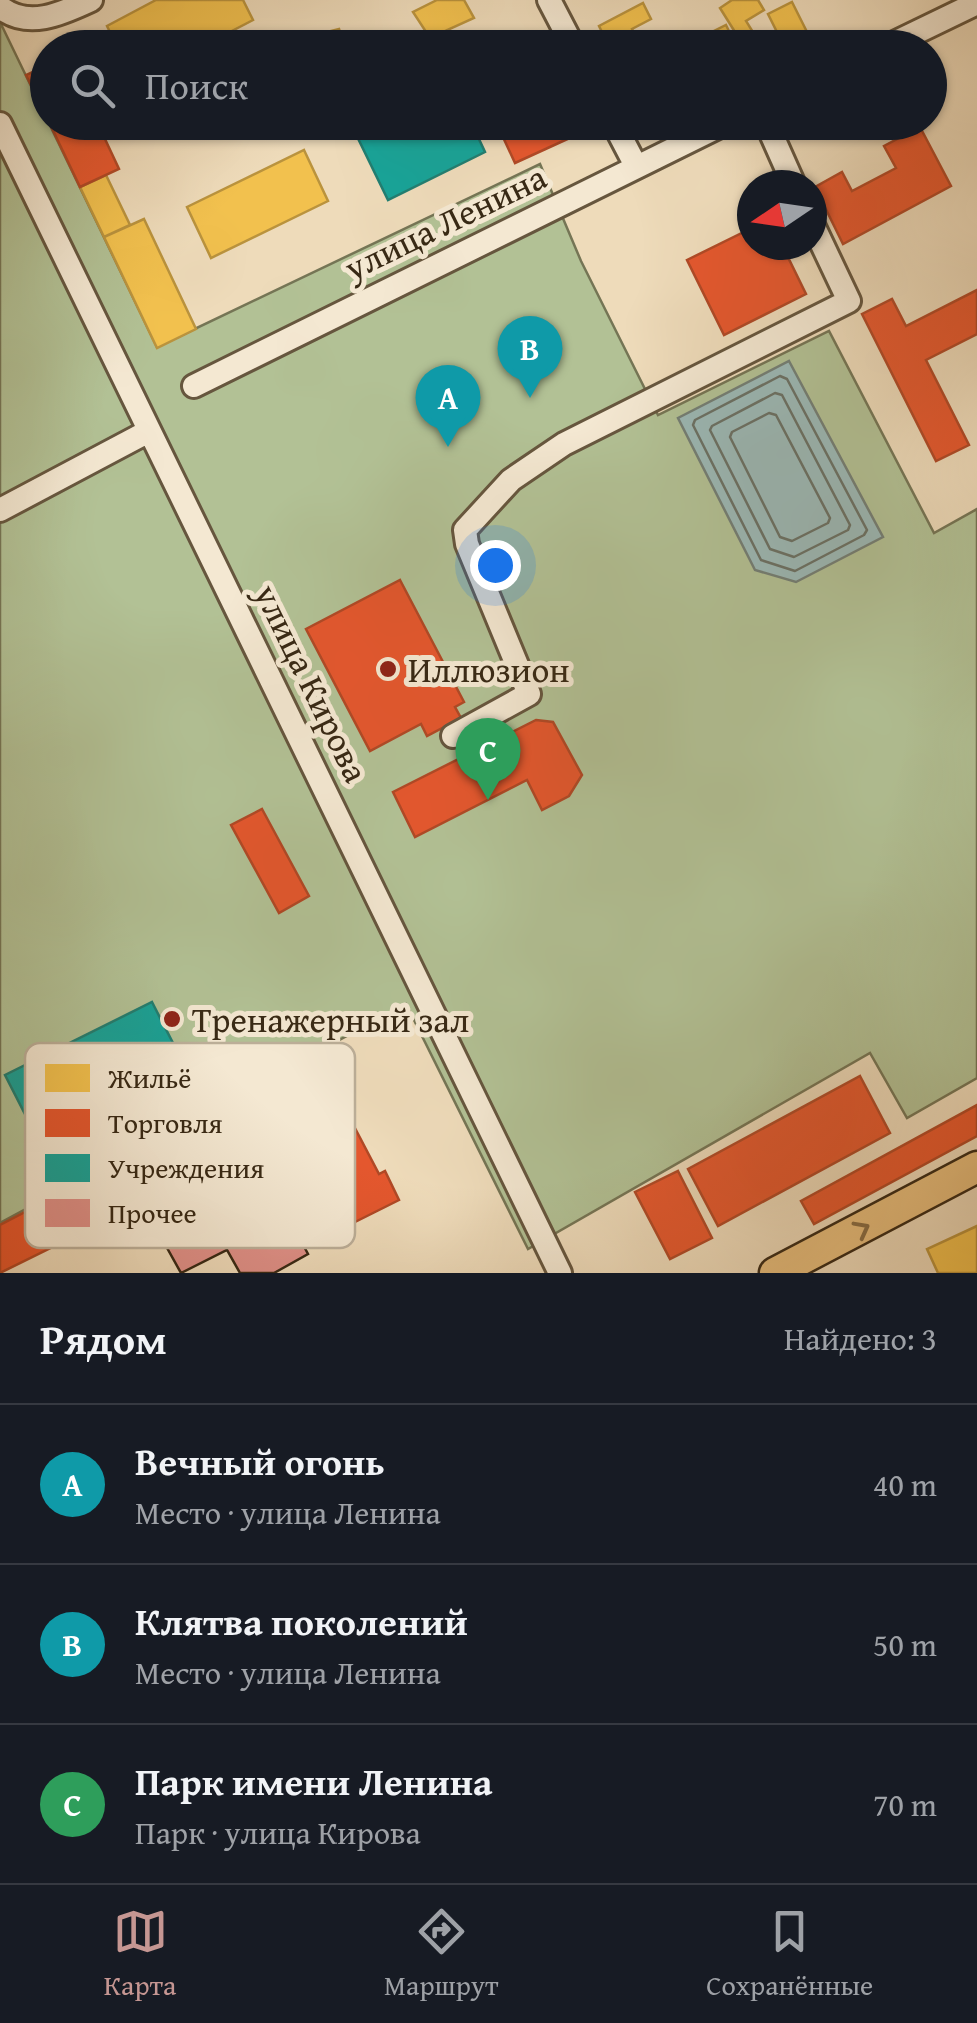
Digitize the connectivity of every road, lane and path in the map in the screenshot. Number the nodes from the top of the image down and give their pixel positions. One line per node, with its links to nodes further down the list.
1 (91, 0): 4 (street)
2 (549, 0): 5 (street)
3 (977, 3): 6 (street)
4 (0, 7)
5 (565, 30)
6 (921, 30)
7 (0, 124): 15 (street, улица Кирова)
8 (623, 140): 11 (street)
9 (690, 140): 11 (street, улица Ленина)
10 (774, 140): 12 (street)
11 (636, 166): 14 (street, улица Ленина)
12 (787, 170)
13 (827, 255): 17 (street)
14 (194, 386)
15 (150, 431): 16 (street); 19 (street, улица Кирова)
16 (0, 510)
17 (453, 736)
18 (977, 1167): 20 (main road, one-way to 18)
19 (560, 1273)
20 (776, 1273)

